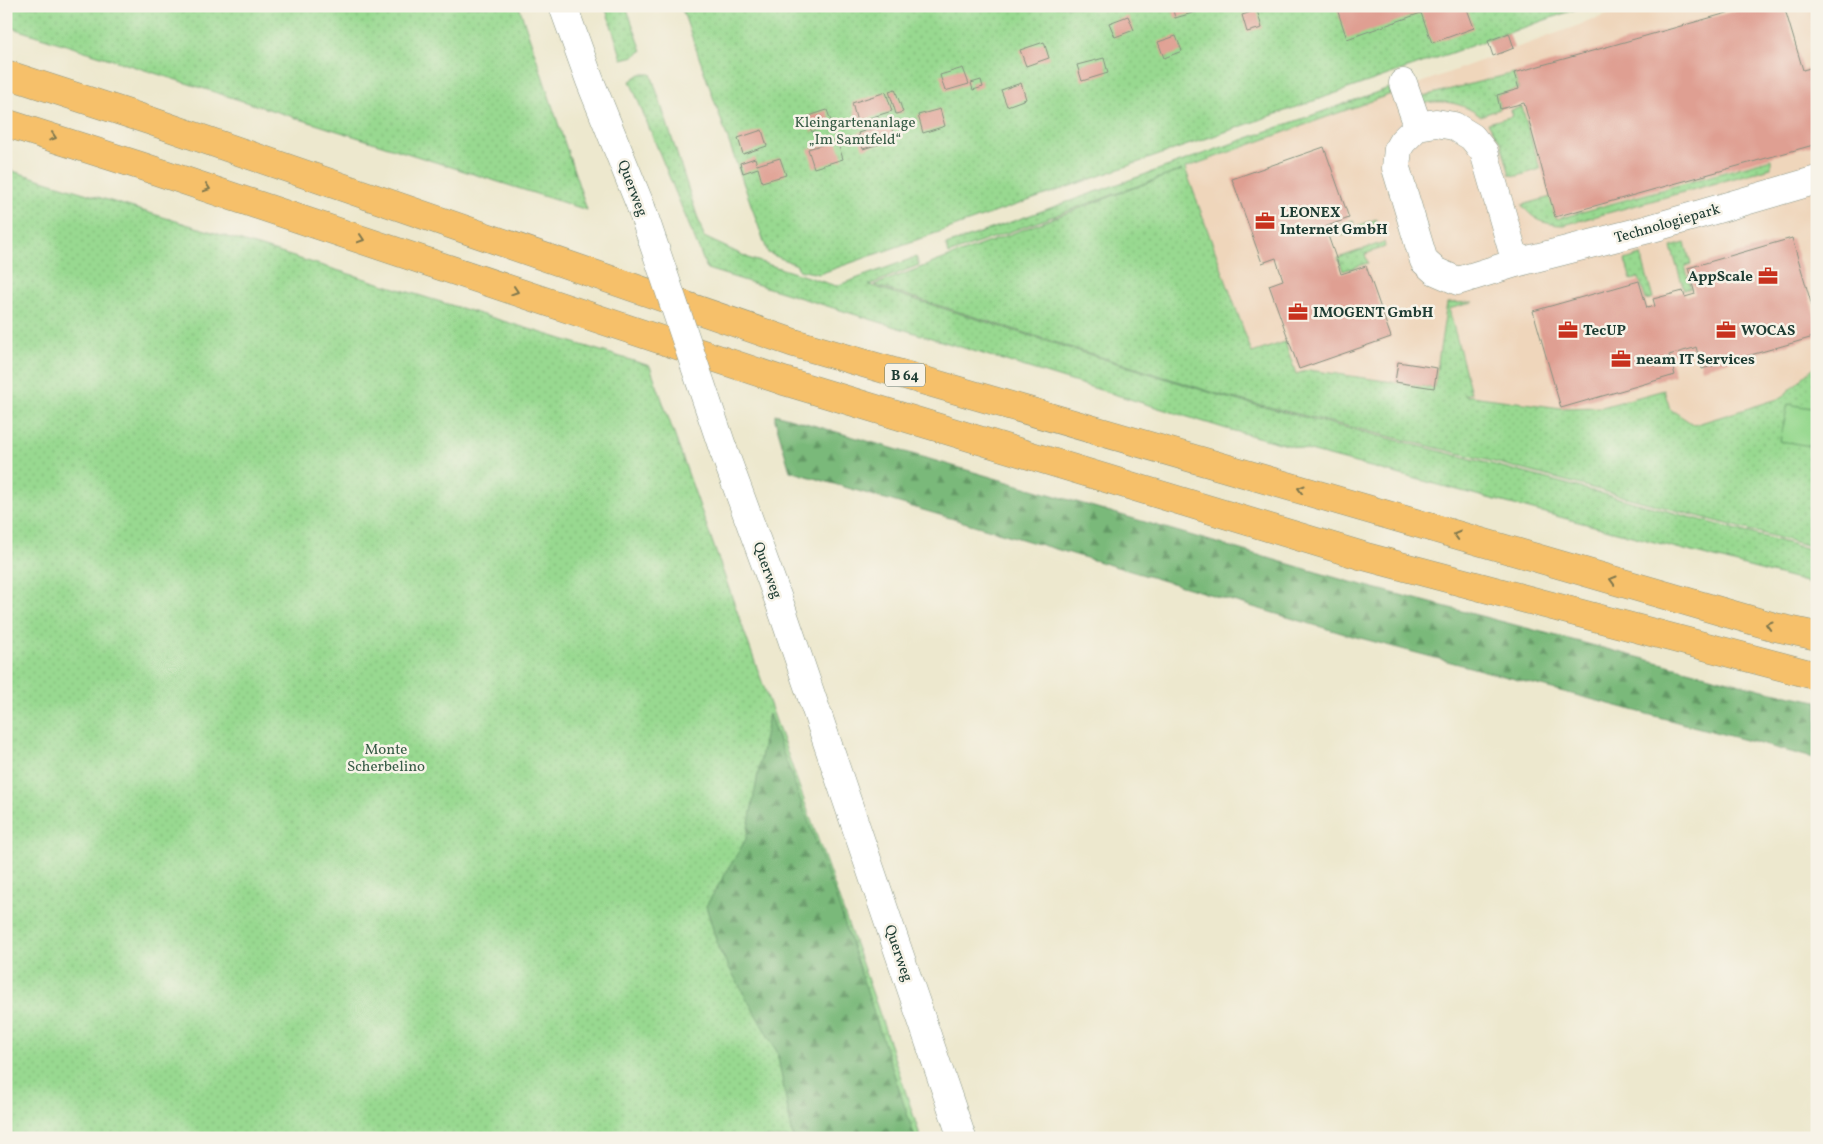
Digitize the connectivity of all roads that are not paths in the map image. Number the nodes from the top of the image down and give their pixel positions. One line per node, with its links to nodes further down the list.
1 (564, 6): 10 (street, Querweg, bridge)
2 (6, 74): 8 (highway, B 64, one-way to 2)
3 (1403, 83): 5 (street)
4 (6, 123): 9 (highway, one-way to 9)
5 (1418, 126): 7 (street); 7 (street, Technologiepark)
6 (1817, 180): 7 (street, Technologiepark)
7 (1516, 263)
8 (1817, 636)
9 (1817, 676)
10 (962, 1138)

